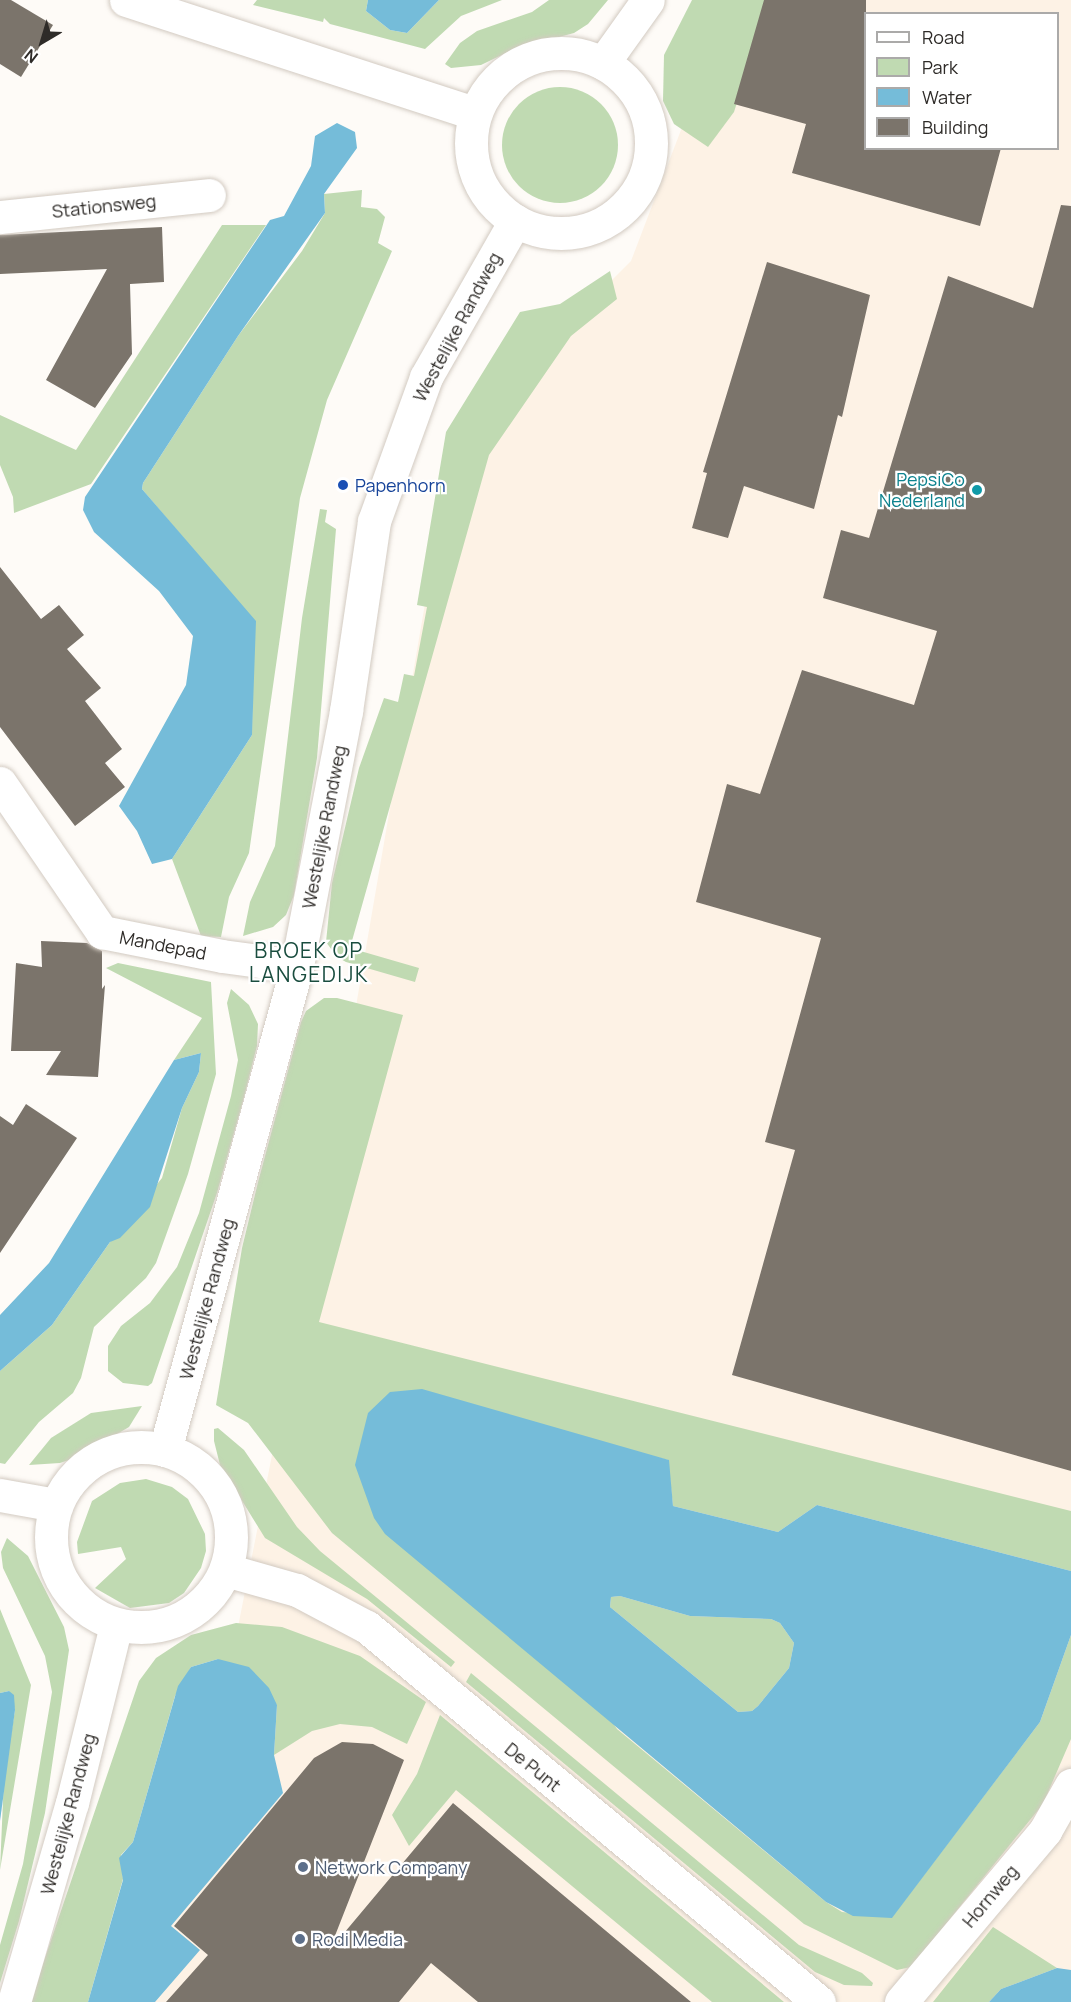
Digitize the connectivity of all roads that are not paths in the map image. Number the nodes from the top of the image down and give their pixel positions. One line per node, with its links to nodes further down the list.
1 (126, 0): 3 (street)
2 (648, 0): 4 (street)
3 (192, 11): 5 (street)
4 (603, 63): 5 (street); 8 (street)
5 (474, 113): 8 (street)
6 (209, 195): 7 (street, Stationsweg)
7 (0, 217)
8 (515, 221): 10 (street, Westelijke Randweg)
9 (0, 783): 10 (street, Mandepad)
10 (297, 966): 11 (street, Westelijke Randweg)
11 (165, 1450): 13 (street); 14 (street)
12 (0, 1495): 13 (street)
13 (56, 1505): 15 (street)
14 (226, 1570): 15 (street); 18 (street, De Punt)
15 (116, 1625): 17 (street, Westelijke Randweg)
16 (1071, 1785): 19 (street, Hornweg)
17 (14, 2002)
18 (819, 2002)
19 (902, 2002)

